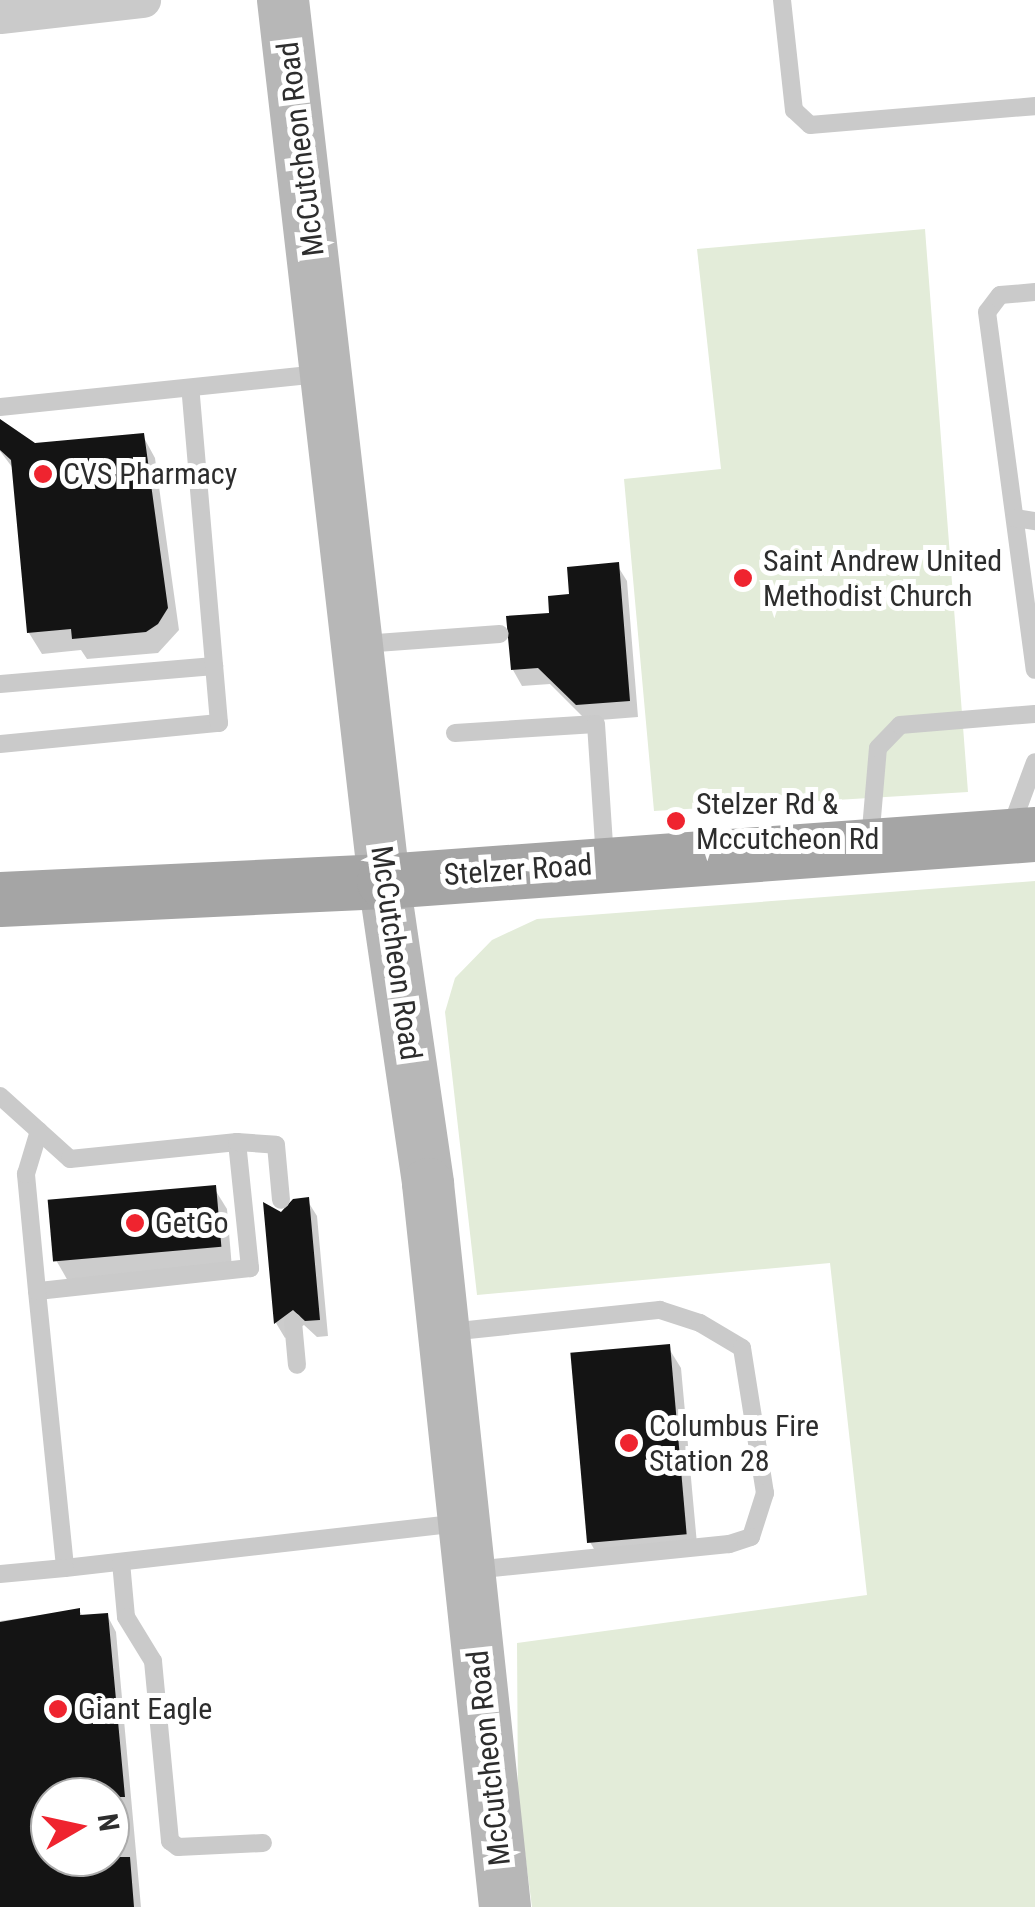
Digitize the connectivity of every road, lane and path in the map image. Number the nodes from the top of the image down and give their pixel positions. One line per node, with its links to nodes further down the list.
1 (143, 0): 4 (street)
2 (284, 0): 7 (main road, McCutcheon Road)
3 (782, 0): 5 (lane)
4 (0, 16)
5 (1035, 106)
6 (1035, 292): 10 (lane)
7 (326, 374): 8 (lane); 14 (main road, McCutcheon Road)
8 (190, 388): 9 (lane); 15 (lane)
9 (0, 407)
10 (1014, 518): 11 (lane); 12 (lane)
11 (1035, 521)
12 (1032, 628): 16 (lane)
13 (500, 634): 14 (lane)
14 (358, 644): 25 (main road, McCutcheon Road)
15 (214, 666): 17 (lane); 20 (lane)
16 (1035, 670)
17 (0, 684)
18 (1035, 714): 23 (lane)
19 (455, 733): 24 (lane)
20 (0, 744)
21 (1035, 762): 22 (lane)
22 (1022, 835): 23 (main road, Stelzer Road)
23 (870, 846): 24 (main road, Stelzer Road)
24 (605, 864): 25 (main road, Stelzer Road)
25 (384, 881): 26 (main road, Stelzer Road); 33 (main road, McCutcheon Road)
26 (0, 899)
27 (0, 1096): 28 (lane)
28 (39, 1131): 29 (lane); 31 (lane)
29 (237, 1142): 30 (lane); 31 (lane)
30 (282, 1200)
31 (37, 1291): 37 (lane)
32 (293, 1322): 34 (lane)
33 (444, 1332): 35 (main road, McCutcheon Road); 35 (lane)
34 (297, 1366)
35 (467, 1546): 36 (lane); 40 (main road, McCutcheon Road)
36 (122, 1562): 37 (lane); 39 (lane)
37 (65, 1568): 38 (lane)
38 (0, 1574)
39 (262, 1843)
40 (505, 1907)

